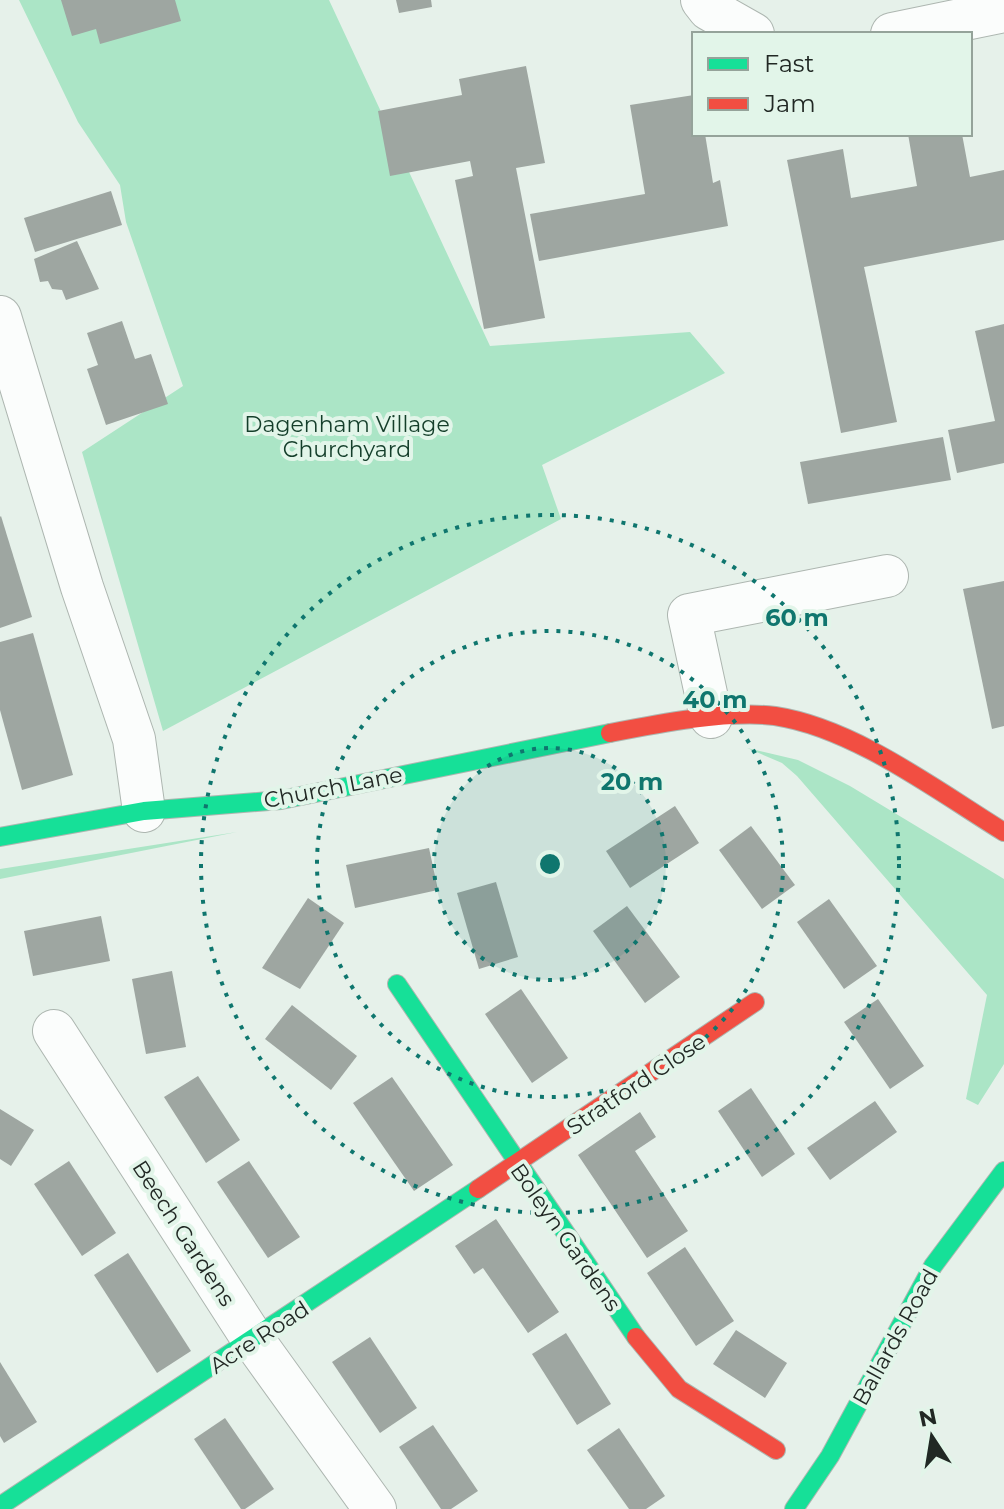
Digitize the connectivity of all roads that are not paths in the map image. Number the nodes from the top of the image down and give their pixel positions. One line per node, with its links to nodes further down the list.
1 (702, 0): 4 (street)
2 (1002, 0): 3 (street)
3 (1004, 11): 5 (street)
4 (749, 32)
5 (902, 32)
6 (0, 317): 9 (street)
7 (887, 576): 8 (street)
8 (711, 717): 9 (street, Church Lane); 10 (street, Church Lane)
9 (144, 811): 11 (street, Church Lane)
10 (1004, 832)
11 (0, 837)
12 (397, 984): 15 (street, Boleyn Gardens)
13 (755, 1002): 15 (street, Stratford Close)
14 (54, 1031): 17 (street, Beech Gardens)
15 (517, 1166): 17 (street, Acre Road); 18 (street, Boleyn Gardens)
16 (1004, 1171): 21 (street, Ballards Road)
17 (254, 1341): 19 (street, Acre Road); 20 (street, Beech Gardens)
18 (776, 1450)
19 (0, 1506)
20 (375, 1509)
21 (794, 1509)

